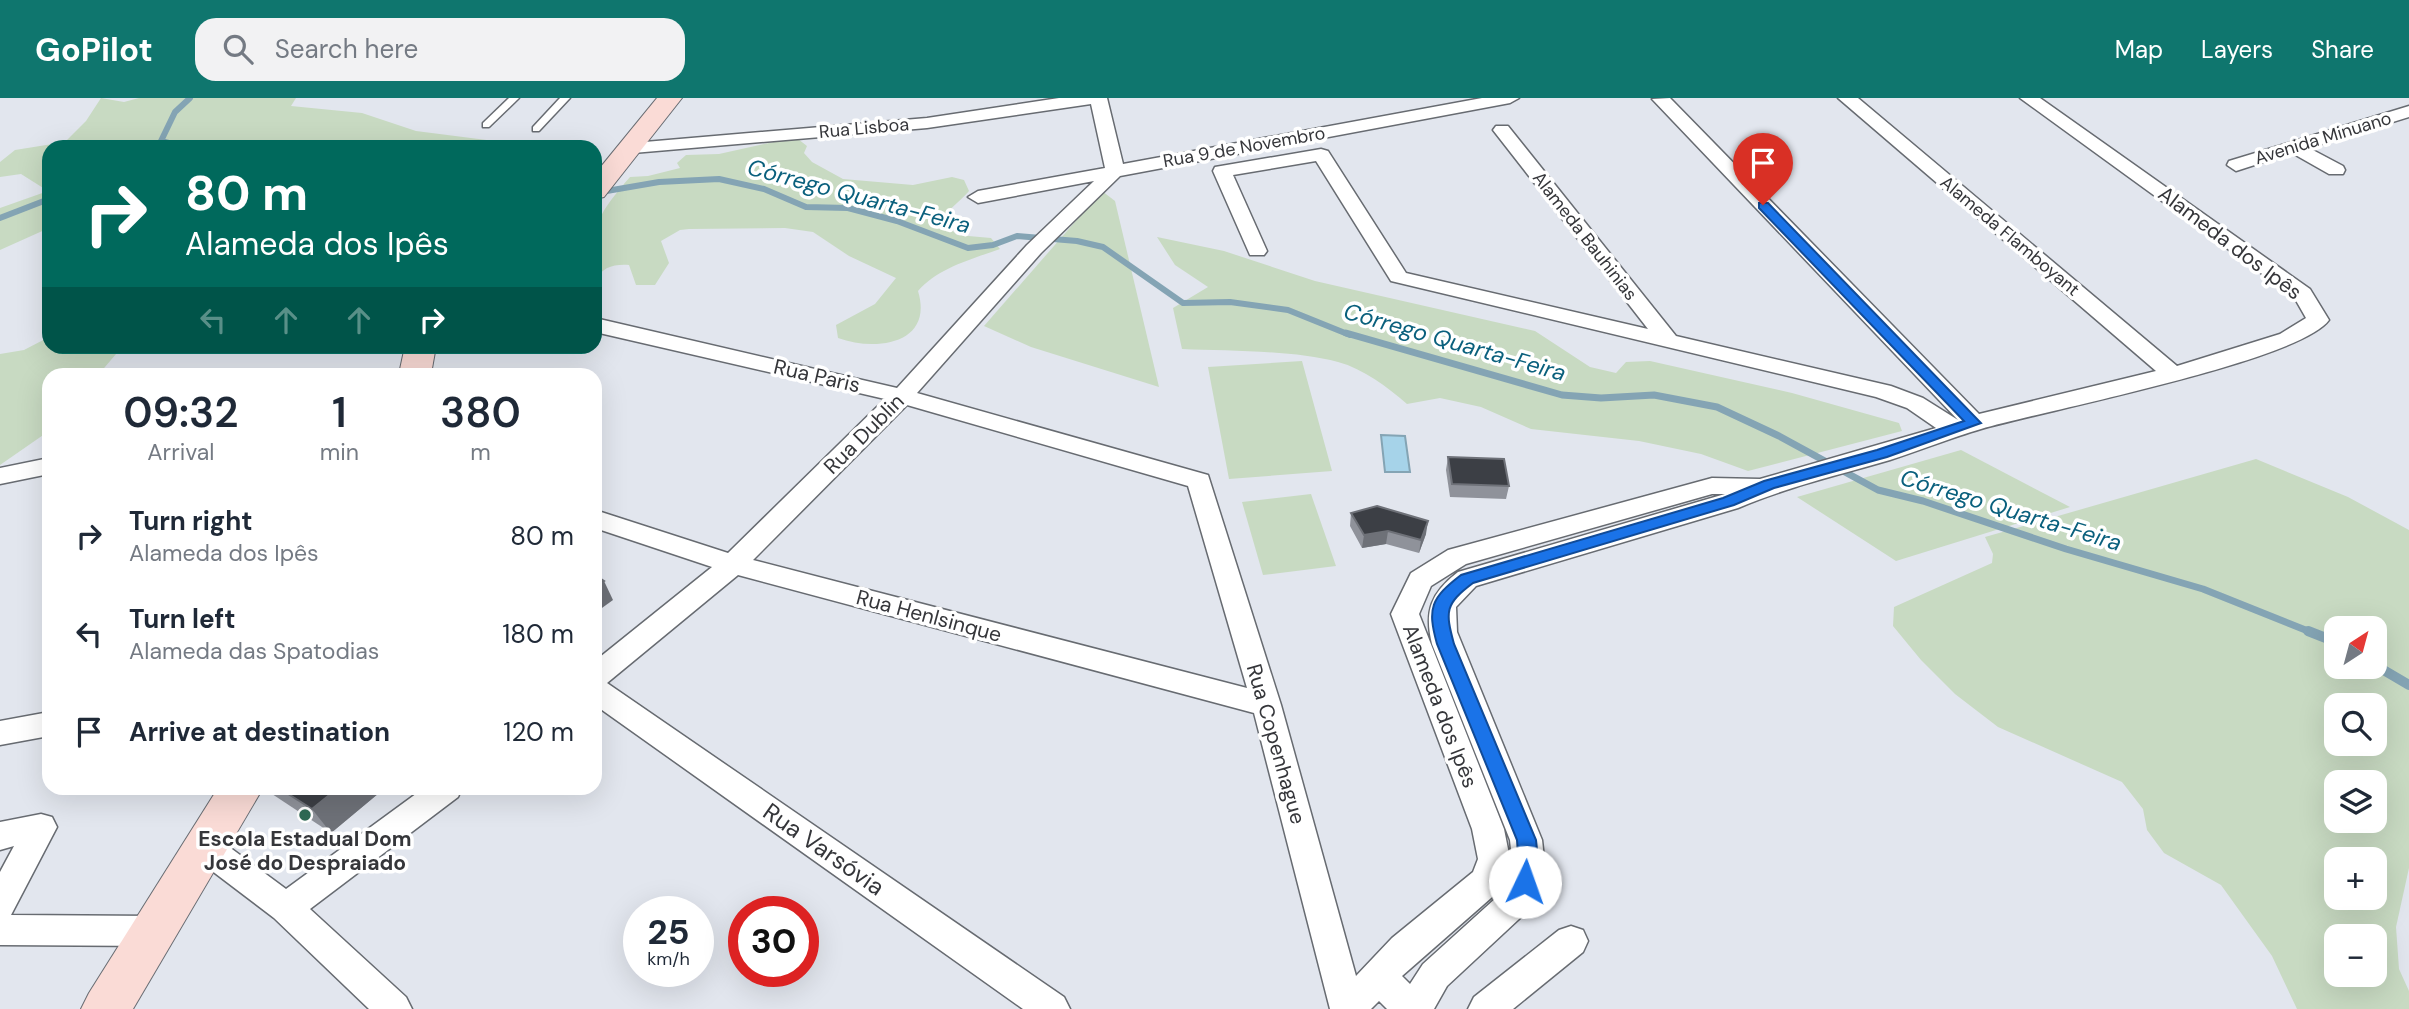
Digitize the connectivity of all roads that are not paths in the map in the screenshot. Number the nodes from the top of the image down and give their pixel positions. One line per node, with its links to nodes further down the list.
1 (514, 98): 10 (lane)
2 (565, 98): 11 (lane)
3 (670, 98): 14 (street)
4 (1096, 98): 14 (street, Rua Lisboa); 17 (street)
5 (1510, 98): 17 (street, Rua 9 de Novembro)
6 (1847, 98): 23 (street, Alameda Flamboyant)
7 (2029, 98): 23 (street, Alameda dos Ipês)
8 (1661, 99): 25 (street)
9 (2409, 111): 13 (street, Avenida Minuano)
10 (486, 125)
11 (536, 129)
12 (1502, 131): 22 (street, Alameda Bauhinias)
13 (2294, 147): 15 (street, Avenida Minuano); 16 (street)
14 (633, 148): 18 (street)
15 (2236, 164)
16 (2336, 170)
17 (1115, 171): 19 (street, Rua 9 de Novembro); 24 (street, Rua Dublin)
18 (602, 183)
19 (978, 197)
20 (1257, 251): 22 (street)
21 (602, 327): 24 (street, Rua Paris)
22 (1669, 341): 25 (street)
23 (2173, 374): 25 (street, Alameda dos Ipês)
24 (902, 396): 28 (street, Rua Paris); 30 (street, Rua Dublin)
25 (1964, 426): 31 (street, Alameda dos Ipês)
26 (42, 467): 27 (street)
27 (0, 476)
28 (1199, 481): 36 (street, Rua Copenhague)
29 (602, 521): 30 (street, Rua Henlsinque)
30 (733, 564): 34 (street, Rua Dublin); 36 (street, Rua Henlsinque)
31 (1462, 568): 32 (street, Alameda dos Ipês); 33 (street, Alameda dos Ipês)
32 (1405, 614): 33 (street); 43 (street, Alameda dos Ipês)
33 (1438, 617): 44 (street, Alameda dos Ipês)
34 (602, 671)
35 (602, 695): 53 (street, Rua Varsóvia)
36 (1266, 705): 54 (street, Rua Copenhague)
37 (42, 725): 38 (street)
38 (0, 733)
39 (237, 795): 42 (street)
40 (438, 795): 46 (street)
41 (0, 836): 45 (street)
42 (205, 848): 46 (street); 48 (street)
43 (1487, 881): 44 (street); 50 (street)
44 (1521, 896): 55 (street)
45 (0, 904)
46 (286, 908): 52 (street)
47 (0, 930): 48 (street)
48 (156, 931): 51 (street)
49 (1571, 941): 56 (street)
50 (1377, 975): 54 (street); 55 (street)
51 (106, 1009)
52 (394, 1009)
53 (1052, 1009)
54 (1348, 1009)
55 (1412, 1009)
56 (1486, 1009)

